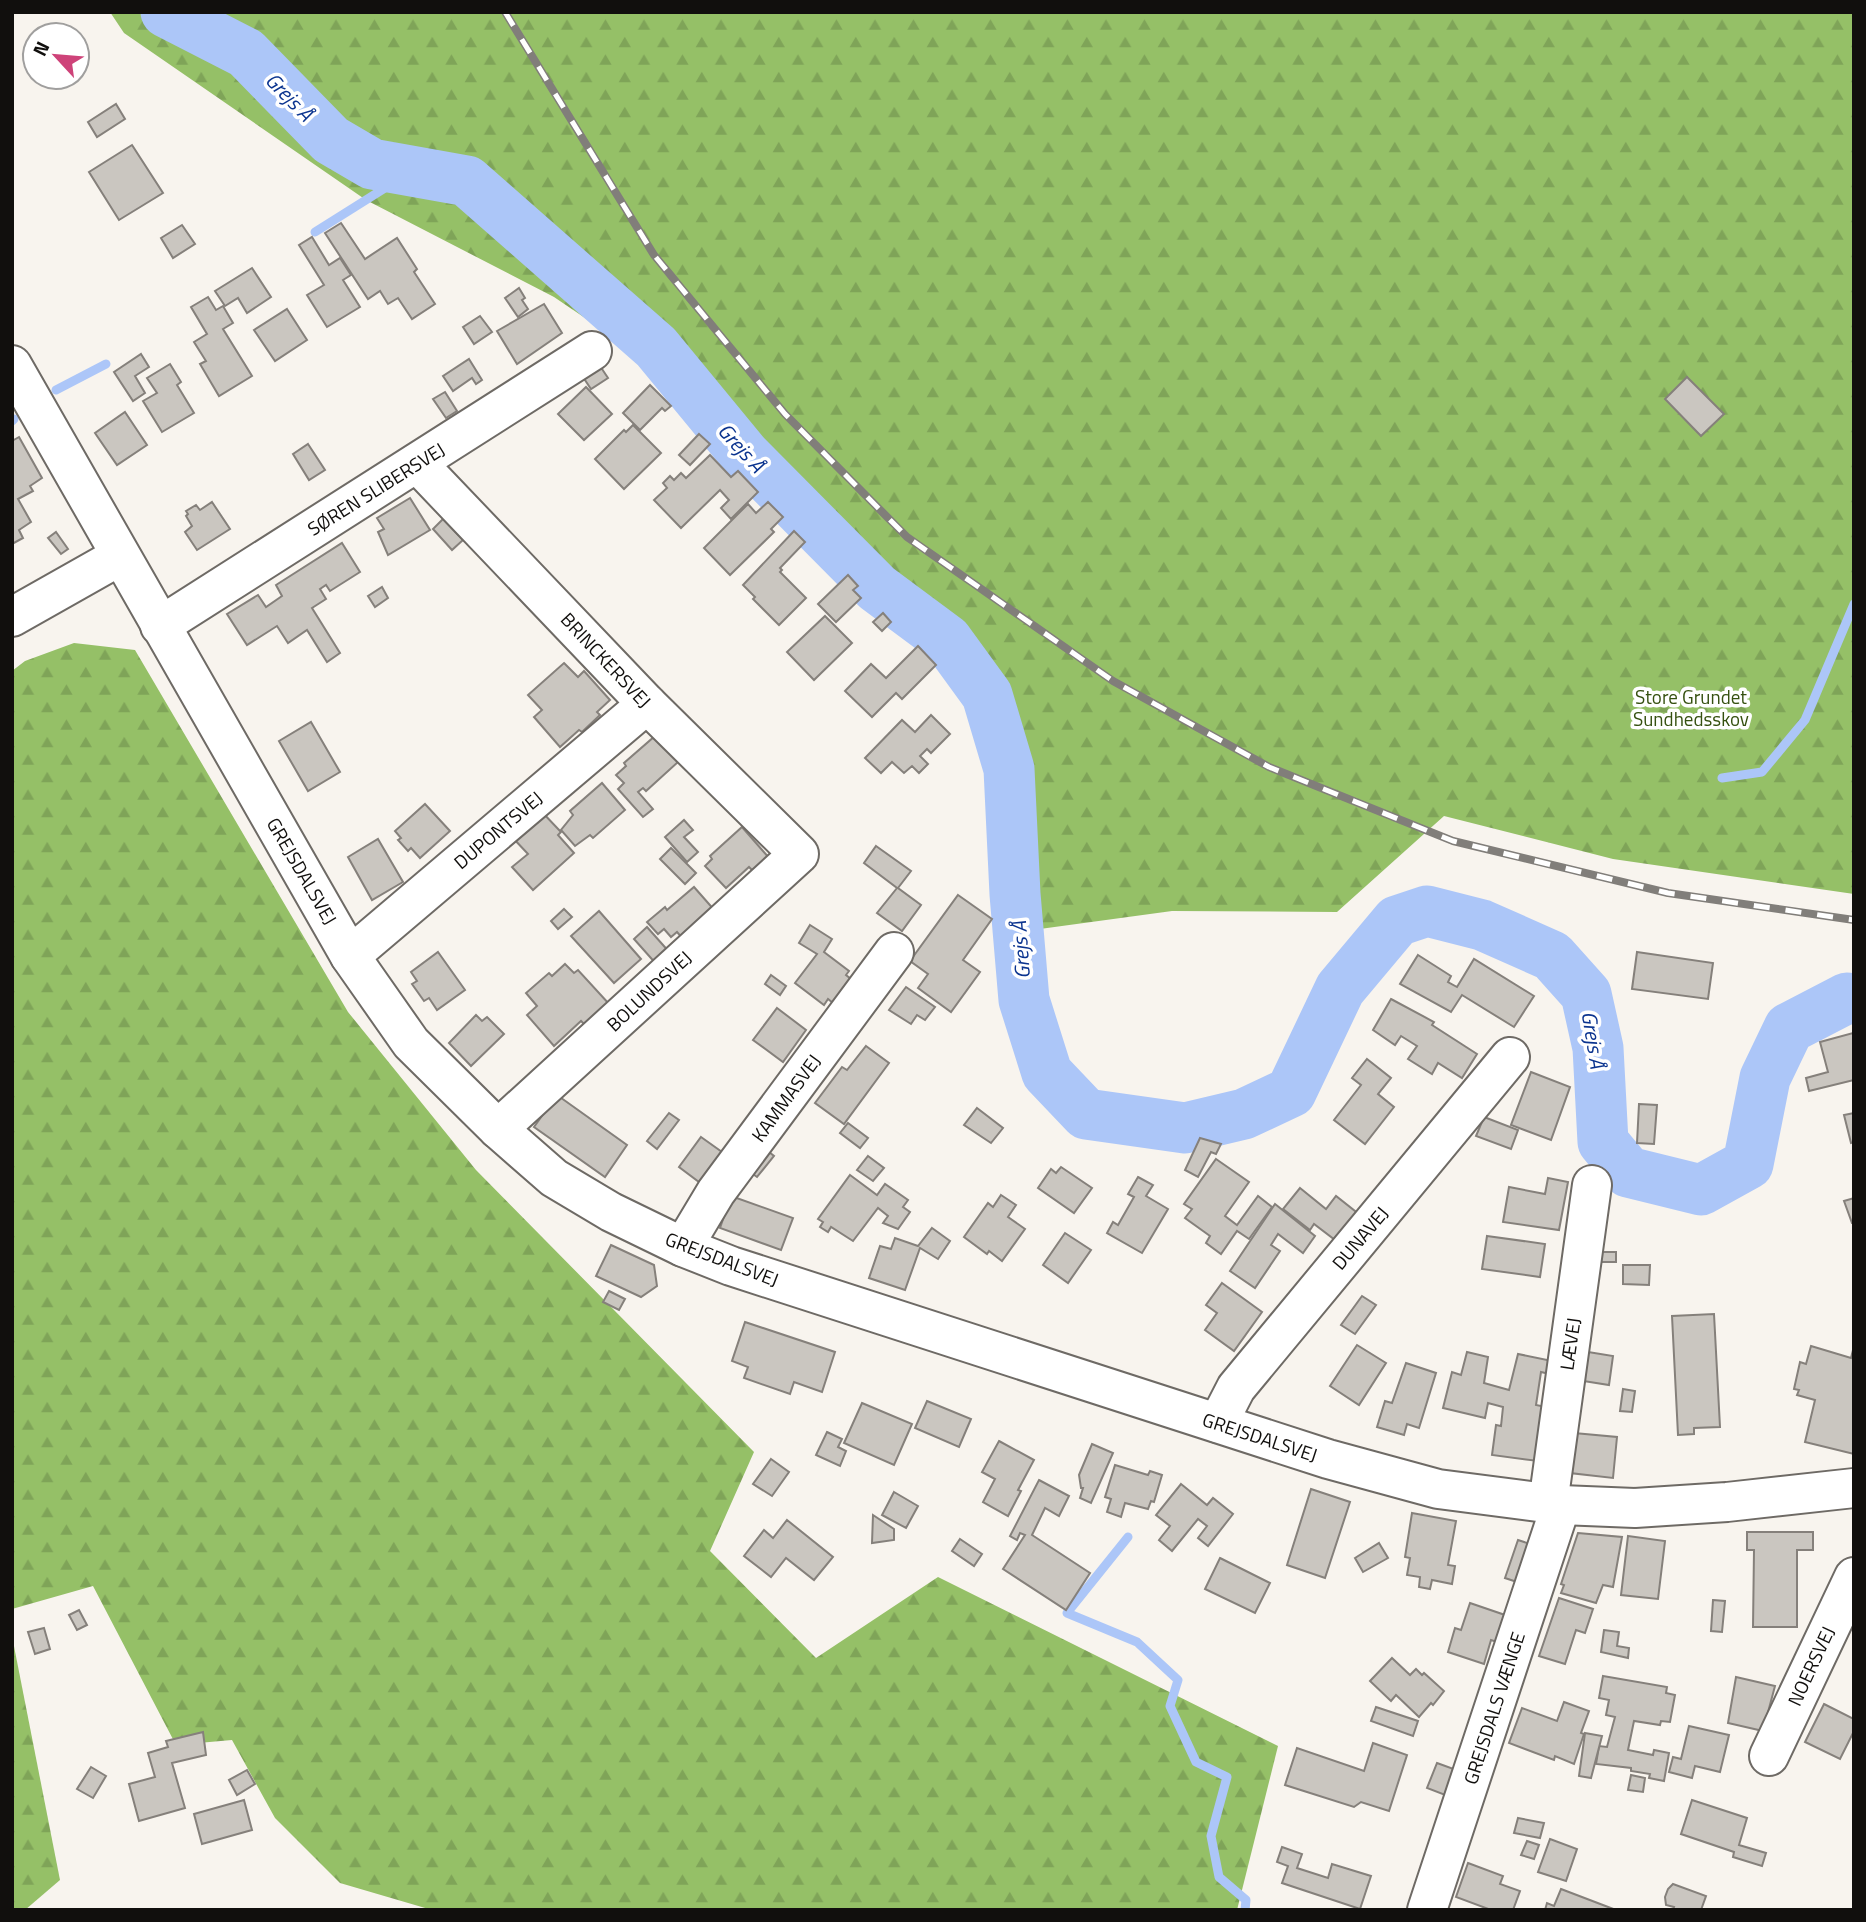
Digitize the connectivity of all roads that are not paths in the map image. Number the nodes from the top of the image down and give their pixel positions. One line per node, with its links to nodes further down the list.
1 (592, 351): 3 (street, SØREN SLIBERSVEJ)
2 (12, 365): 4 (street, GREJSDALSVEJ)
3 (416, 463): 6 (street, SØREN SLIBERSVEJ); 7 (street, BRINCKERSVEJ)
4 (120, 556): 5 (street); 6 (street, GREJSDALSVEJ)
5 (12, 617)
6 (160, 626): 10 (street, GREJSDALSVEJ)
7 (647, 704): 8 (street, BRINCKERSVEJ); 10 (street, DUPONTSVEJ)
8 (799, 854): 12 (street, BOLUNDSVEJ)
9 (894, 952): 14 (street, KAMMASVEJ)
10 (350, 956): 12 (street, GREJSDALSVEJ)
11 (1510, 1057): 15 (street, DUNAVEJ)
12 (498, 1129): 14 (street, GREJSDALSVEJ)
13 (1592, 1185): 17 (street, LÆVEJ)
14 (683, 1247): 15 (street, GREJSDALSVEJ)
15 (1218, 1423): 17 (street, GREJSDALSVEJ)
16 (1854, 1488): 17 (street, GREJSDALSVEJ)
17 (1554, 1505): 20 (street, GREJSDALS VÆNGE)
18 (1854, 1577): 19 (street, NOERSVEJ)
19 (1769, 1756)
20 (1431, 1908)

